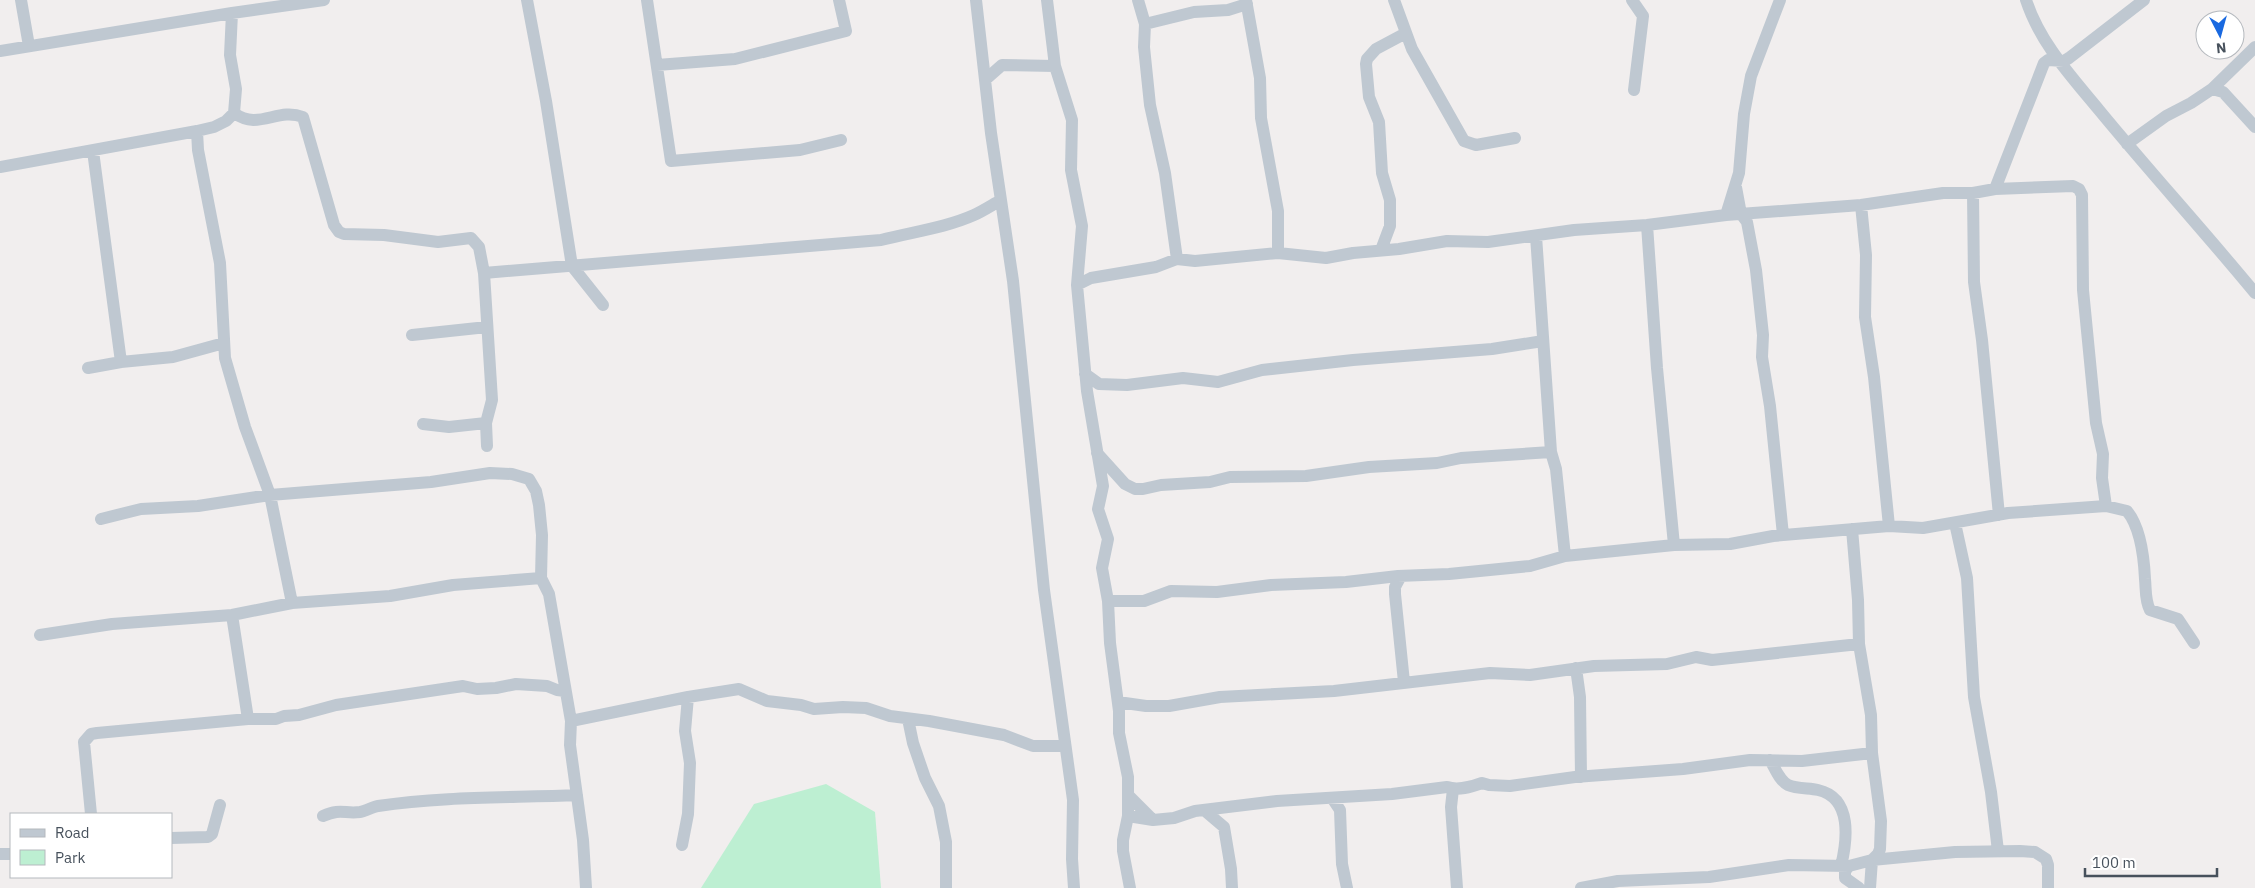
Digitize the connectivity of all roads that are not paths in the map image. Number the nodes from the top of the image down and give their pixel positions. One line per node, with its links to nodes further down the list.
1 (20, 0): 18 (street)
2 (324, 0): 15 (street)
3 (528, 0): 49 (street)
4 (647, 0): 22 (street)
5 (839, 0): 22 (street)
6 (976, 0): 24 (street)
7 (1047, 0): 23 (street)
8 (1138, 0): 16 (street)
9 (1394, 0): 17 (street)
10 (1632, 0): 26 (street)
11 (1780, 0): 35 (street)
12 (2026, 0): 21 (street)
13 (2144, 0): 21 (street)
14 (1246, 2): 16 (street); 47 (street)
15 (232, 13): 18 (street); 27 (street)
16 (1144, 24): 48 (street)
17 (1406, 33): 30 (street); 43 (street)
18 (28, 46): 20 (street)
19 (2255, 47): 25 (street)
20 (0, 51)
21 (2058, 60): 32 (street); 36 (street)
22 (657, 65): 31 (street)
23 (1055, 66): 24 (street); 51 (street)
24 (985, 80): 38 (street)
25 (2219, 87): 28 (street); 32 (street)
26 (1634, 90)
27 (234, 113): 29 (street); 50 (street)
28 (2255, 127)
29 (197, 131): 33 (street); 57 (street)
30 (1515, 138)
31 (841, 140)
32 (2127, 144): 52 (street)
33 (93, 151): 34 (street); 58 (street)
34 (0, 167)
35 (1736, 187): 40 (street); 41 (street)
36 (1995, 190): 37 (street); 69 (street)
37 (1972, 193): 39 (street); 70 (street)
38 (1001, 200): 49 (street); 94 (street)
39 (1861, 206): 40 (street); 73 (street)
40 (1741, 214): 41 (street); 75 (street)
41 (1726, 215): 42 (street)
42 (1647, 225): 44 (street); 76 (street)
43 (1388, 234): 45 (street); 46 (street)
44 (1536, 236): 45 (street); 56 (street)
45 (1398, 249): 46 (street)
46 (1381, 250): 47 (street)
47 (1278, 253): 48 (street)
48 (1177, 259): 51 (street)
49 (572, 266): 50 (street); 53 (street)
50 (484, 273): 54 (street)
51 (1077, 278): 60 (street)
52 (2255, 293)
53 (603, 305)
54 (487, 327): 55 (street); 63 (street)
55 (412, 335)
56 (1543, 341): 61 (street); 66 (street)
57 (224, 343): 58 (street); 68 (street)
58 (121, 362): 59 (street)
59 (88, 368)
60 (1085, 374): 61 (street); 62 (street)
61 (1099, 384): 62 (street)
62 (1087, 392): 67 (street)
63 (486, 423): 64 (street); 65 (street)
64 (423, 424)
65 (487, 446)
66 (1551, 452): 67 (street); 77 (street)
67 (1097, 453): 80 (street)
68 (270, 495): 71 (street); 79 (street); 81 (street)
69 (2106, 506): 70 (street); 84 (street)
70 (1999, 515): 72 (street)
71 (100, 519)
72 (1955, 523): 73 (street); 114 (street)
73 (1889, 526): 74 (street)
74 (1852, 529): 75 (street); 85 (street)
75 (1783, 535): 76 (street)
76 (1674, 545): 77 (street)
77 (1565, 556): 78 (street)
78 (1401, 576): 80 (street); 87 (street)
79 (541, 578): 81 (street); 88 (street)
80 (1108, 601): 90 (street)
81 (292, 603): 82 (street)
82 (232, 615): 83 (street); 91 (street)
83 (40, 635)
84 (2194, 642)
85 (1859, 644): 86 (street); 95 (street)
86 (1576, 668): 87 (street); 97 (street)
87 (1404, 682): 90 (street)
88 (565, 691): 91 (street); 93 (street)
89 (688, 697): 92 (street); 93 (street); 113 (street)
90 (1118, 702): 100 (street)
91 (248, 719): 107 (street)
92 (908, 719): 94 (street); 118 (street)
93 (571, 720): 99 (street)
94 (1065, 746): 119 (street)
95 (1872, 753): 96 (street); 115 (street)
96 (1770, 760): 97 (street); 116 (street)
97 (1581, 777): 98 (street)
98 (1453, 789): 102 (street); 123 (street)
99 (576, 795): 108 (street); 117 (street)
100 (1128, 795): 109 (street); 110 (street)
101 (1332, 798): 102 (street); 104 (street); 106 (street)
102 (1349, 798): 106 (street)
103 (220, 805): 112 (street)
104 (1242, 806): 105 (street); 111 (street)
105 (1204, 810): 110 (street); 111 (street)
106 (1340, 810): 122 (street)
107 (91, 813)
108 (323, 816)
109 (1128, 816): 110 (street); 120 (street)
110 (1153, 820)
111 (1224, 827): 121 (street)
112 (172, 838)
113 (682, 845)
114 (1998, 851): 115 (street); 127 (street)
115 (1872, 860): 116 (street); 126 (street)
116 (1845, 866): 124 (street); 125 (street)
117 (586, 888)
118 (946, 888)
119 (1074, 888)
120 (1130, 888)
121 (1232, 888)
122 (1346, 888)
123 (1457, 888)
124 (1581, 888)
125 (1859, 888)
126 (1870, 888)
127 (2048, 888)

